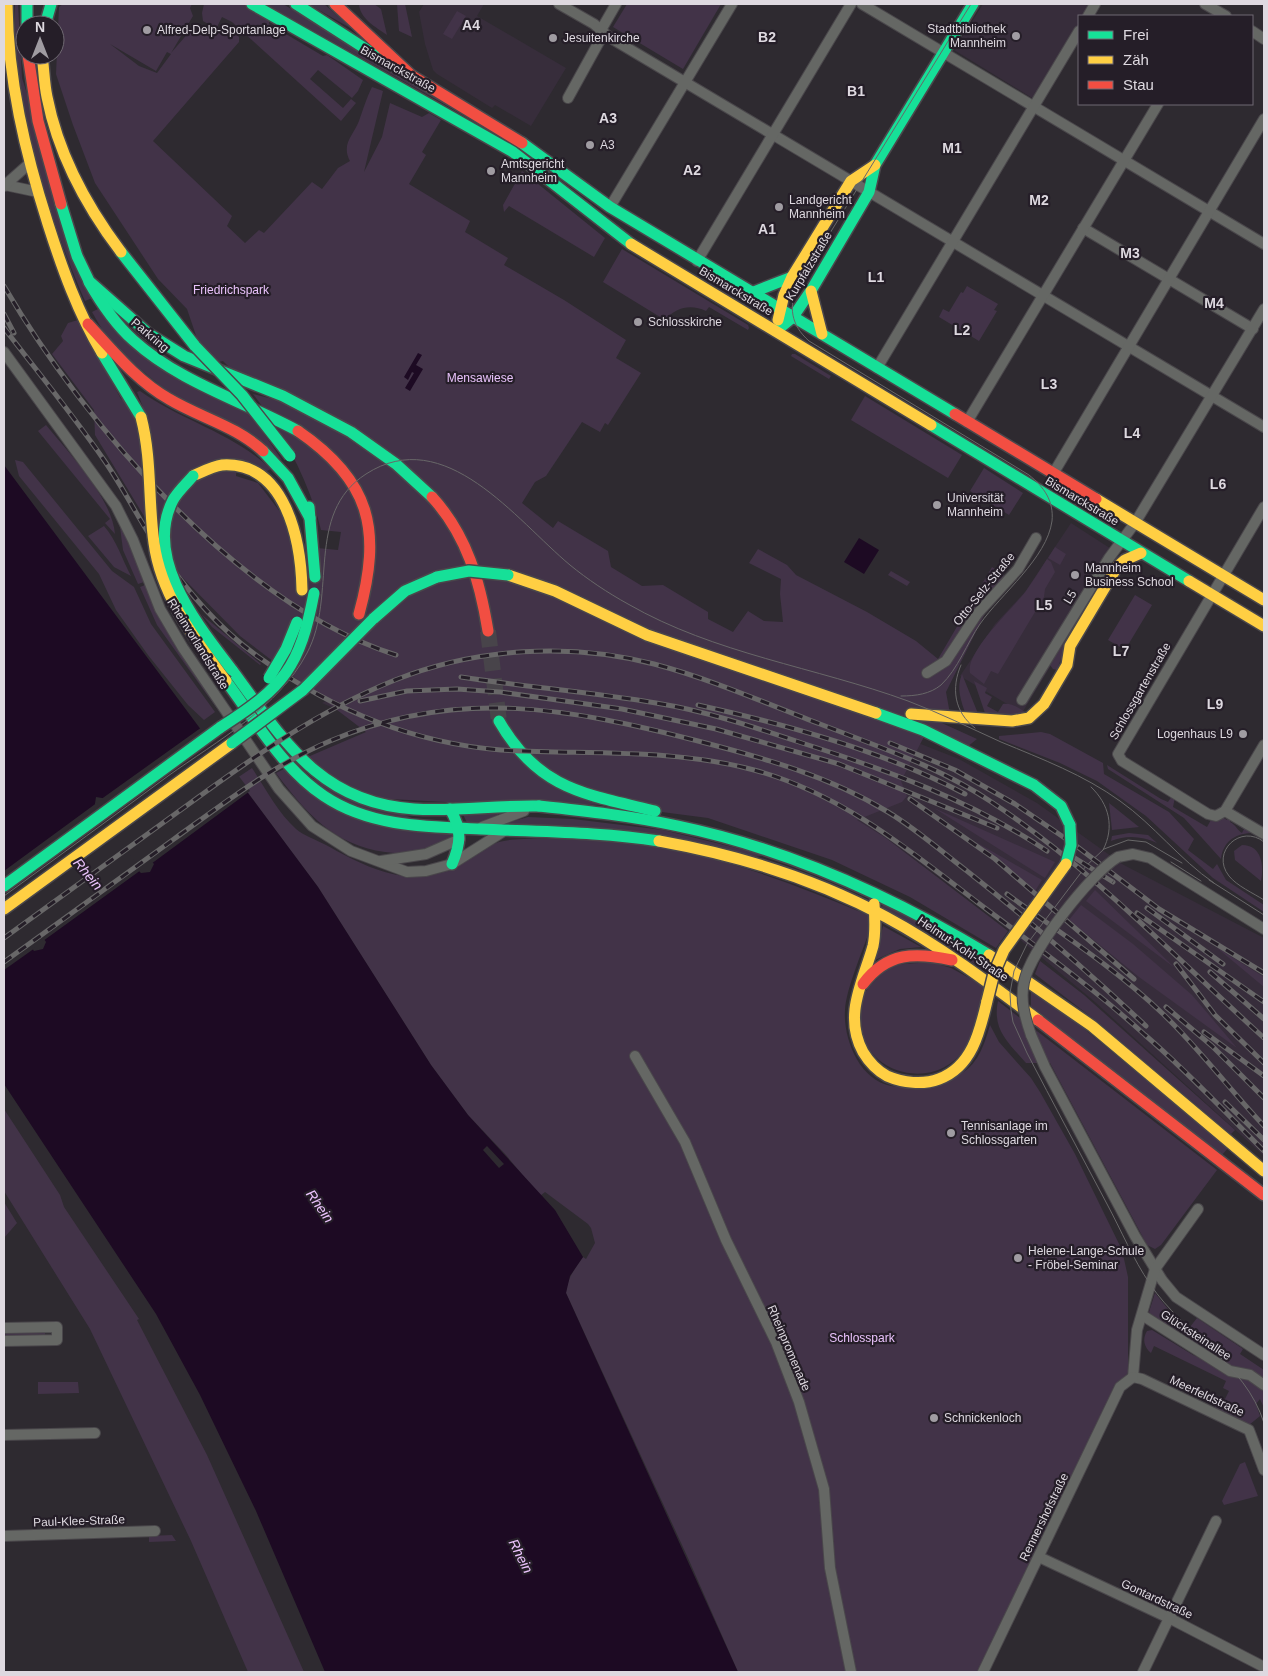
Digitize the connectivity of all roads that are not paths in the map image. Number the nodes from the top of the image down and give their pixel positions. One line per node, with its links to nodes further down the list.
1 (6, 4): 12 (main road); 30 (main road)
2 (252, 4): 40 (main road, Bismarckstraße)
3 (296, 4): 23 (main road)
4 (559, 4): 16 (street)
5 (616, 4): 16 (street)
6 (732, 4): 24 (street)
7 (851, 4): 31 (street)
8 (862, 4): 20 (street)
9 (973, 4): 20 (main road, Kurpfalzstraße)
10 (1095, 4): 14 (street)
11 (340, 5): 23 (main road, Bismarckstraße)
12 (4, 8)
13 (1211, 8): 15 (street)
14 (1089, 15)
15 (1224, 15)
16 (603, 32): 24 (street); 25 (street)
17 (1253, 32): 19 (street)
18 (1078, 33): 28 (street)
19 (1264, 39)
20 (944, 53): 28 (street); 34 (main road, Kurpfalzstraße)
21 (29, 65): 51 (main road, Parkring)
22 (42, 65): 69 (main road, bridge)
23 (412, 76): 39 (main road, Bismarckstraße)
24 (685, 82): 31 (street); 39 (street)
25 (568, 98)
26 (4, 103): 30 (main road)
27 (1157, 105): 32 (street)
28 (1034, 106): 32 (street); 43 (street)
29 (1264, 119): 41 (street)
30 (20, 123): 33 (main road)
31 (773, 135): 35 (street); 45 (street)
32 (1124, 160): 41 (street); 42 (street)
33 (30, 163): 36 (street); 37 (main road)
34 (875, 165): 35 (main road, Kurpfalzstraße); 38 (main road, Kurpfalzstraße)
35 (851, 181): 38 (street); 46 (main road, Kurpfalzstraße)
36 (4, 185): 37 (street)
37 (38, 192): 55 (main road)
38 (869, 192): 43 (street); 48 (main road, Kurpfalzstraße)
39 (610, 207): 40 (main road); 45 (main road, Bismarckstraße)
40 (585, 211): 57 (main road, Bismarckstraße)
41 (1210, 211): 44 (street); 47 (street)
42 (1083, 228): 47 (street); 50 (street)
43 (953, 242): 50 (street); 61 (street)
44 (1264, 244)
45 (697, 261): 49 (main road, Bismarckstraße)
46 (792, 278): 49 (main road); 53 (main road, Kurpfalzstraße)
47 (1169, 279): 56 (street); 59 (street)
48 (811, 291): 54 (main road, Kurpfalzstraße); 58 (main road)
49 (751, 293): 53 (main road, Bismarckstraße)
50 (1043, 296): 59 (street); 63 (street)
51 (108, 303): 79 (main road); 80 (main road, Parkring, bridge)
52 (1264, 309): 56 (street, L5)
53 (780, 310): 54 (main road, Bismarckstraße); 57 (main road, Kurpfalzstraße)
54 (793, 317): 57 (main road, Kurpfalzstraße); 58 (main road, Bismarckstraße)
55 (86, 320): 69 (main road); 85 (main road, bridge)
56 (1252, 329): 62 (street, L5)
57 (776, 331): 67 (main road, Bismarckstraße)
58 (822, 334): 61 (main road, Bismarckstraße)
59 (1129, 347): 62 (street); 65 (street)
60 (4, 352): 97 (street, Rheinvorlandstraße)
61 (878, 368): 63 (main road, Bismarckstraße)
62 (1212, 396): 64 (street); 70 (street, L5)
63 (967, 422): 65 (main road, Bismarckstraße)
64 (1264, 427)
65 (1053, 474): 66 (main road, Bismarckstraße)
66 (1087, 494): 67 (main road); 70 (main road, Bismarckstraße)
67 (1045, 496): 72 (main road, Bismarckstraße)
68 (1264, 507): 74 (street)
69 (311, 523): 75 (main road)
70 (1136, 523): 72 (street, L5); 74 (main road, Bismarckstraße)
71 (1036, 538): 83 (street, Otto-Selz-Straße)
72 (1122, 541): 73 (main road, Bismarckstraße); 82 (street, L5)
73 (1141, 553): 76 (main road, Bismarckstraße); 84 (main road)
74 (1223, 575): 76 (street); 77 (main road, Bismarckstraße)
75 (308, 592): 85 (main road, bridge); 99 (main road, bridge)
76 (1212, 595): 78 (main road, Bismarckstraße); 91 (street, Schlossgartenstraße)
77 (1264, 600)
78 (1264, 626)
79 (488, 631)
80 (333, 662): 81 (main road, bridge); 101 (main road, bridge)
81 (733, 663): 84 (main road); 105 (main road, bridge)
82 (1042, 668): 84 (street); 86 (street, L5)
83 (927, 673)
84 (1062, 675)
85 (229, 676): 90 (main road, Helmut-Kohl-Straße); 94 (main road, Helmut-Kohl-Straße)
86 (1022, 700)
87 (499, 721): 95 (main road)
88 (1264, 745): 91 (street)
89 (539, 806): 90 (main road, Helmut-Kohl-Straße); 92 (street); 95 (main road, Helmut-Kohl-Straße)
90 (450, 808): 94 (main road)
91 (1226, 809): 96 (street, Schlossgartenstraße)
92 (478, 829): 93 (main road, Helmut-Kohl-Straße); 94 (main road, Helmut-Kohl-Straße)
93 (505, 830): 98 (street, Rheinvorlandstraße); 102 (main road, Helmut-Kohl-Straße)
94 (461, 833): 97 (street, Rheinvorlandstraße); 98 (main road)
95 (710, 833): 100 (main road, Helmut-Kohl-Straße)
96 (1264, 834)
97 (380, 861): 98 (street, Rheinvorlandstraße)
98 (452, 864)
99 (4, 886)
100 (869, 890): 102 (main road); 107 (main road, Helmut-Kohl-Straße)
101 (4, 909)
102 (876, 911): 104 (main road, Helmut-Kohl-Straße); 105 (main road)
103 (1264, 929): 110 (street, Glücksteinallee, bridge)
104 (958, 961): 105 (main road); 108 (main road, Helmut-Kohl-Straße)
105 (858, 992)
106 (635, 1056): 126 (street, Rheinpromenade)
107 (1264, 1171)
108 (1264, 1195)
109 (1198, 1209): 110 (street)
110 (1155, 1270): 111 (street); 114 (street, Glücksteinallee)
111 (1142, 1316): 115 (street); 116 (street, Glücksteinallee)
112 (4, 1328): 113 (street)
113 (4, 1341)
114 (1264, 1355)
115 (1137, 1378): 119 (street, Meerfeldstraße); 123 (street, Rennershofstraße)
116 (1264, 1385)
117 (95, 1433): 118 (street)
118 (4, 1435)
119 (1264, 1470)
120 (1216, 1521): 124 (street)
121 (154, 1531): 122 (street, Paul-Klee-Straße)
122 (4, 1536)
123 (1038, 1557): 124 (street, Gontardstraße); 127 (street, Rennershofstraße)
124 (1169, 1618): 125 (street, Gontardstraße); 128 (street)
125 (1264, 1667)
126 (851, 1672)
127 (983, 1672)
128 (1143, 1672)

